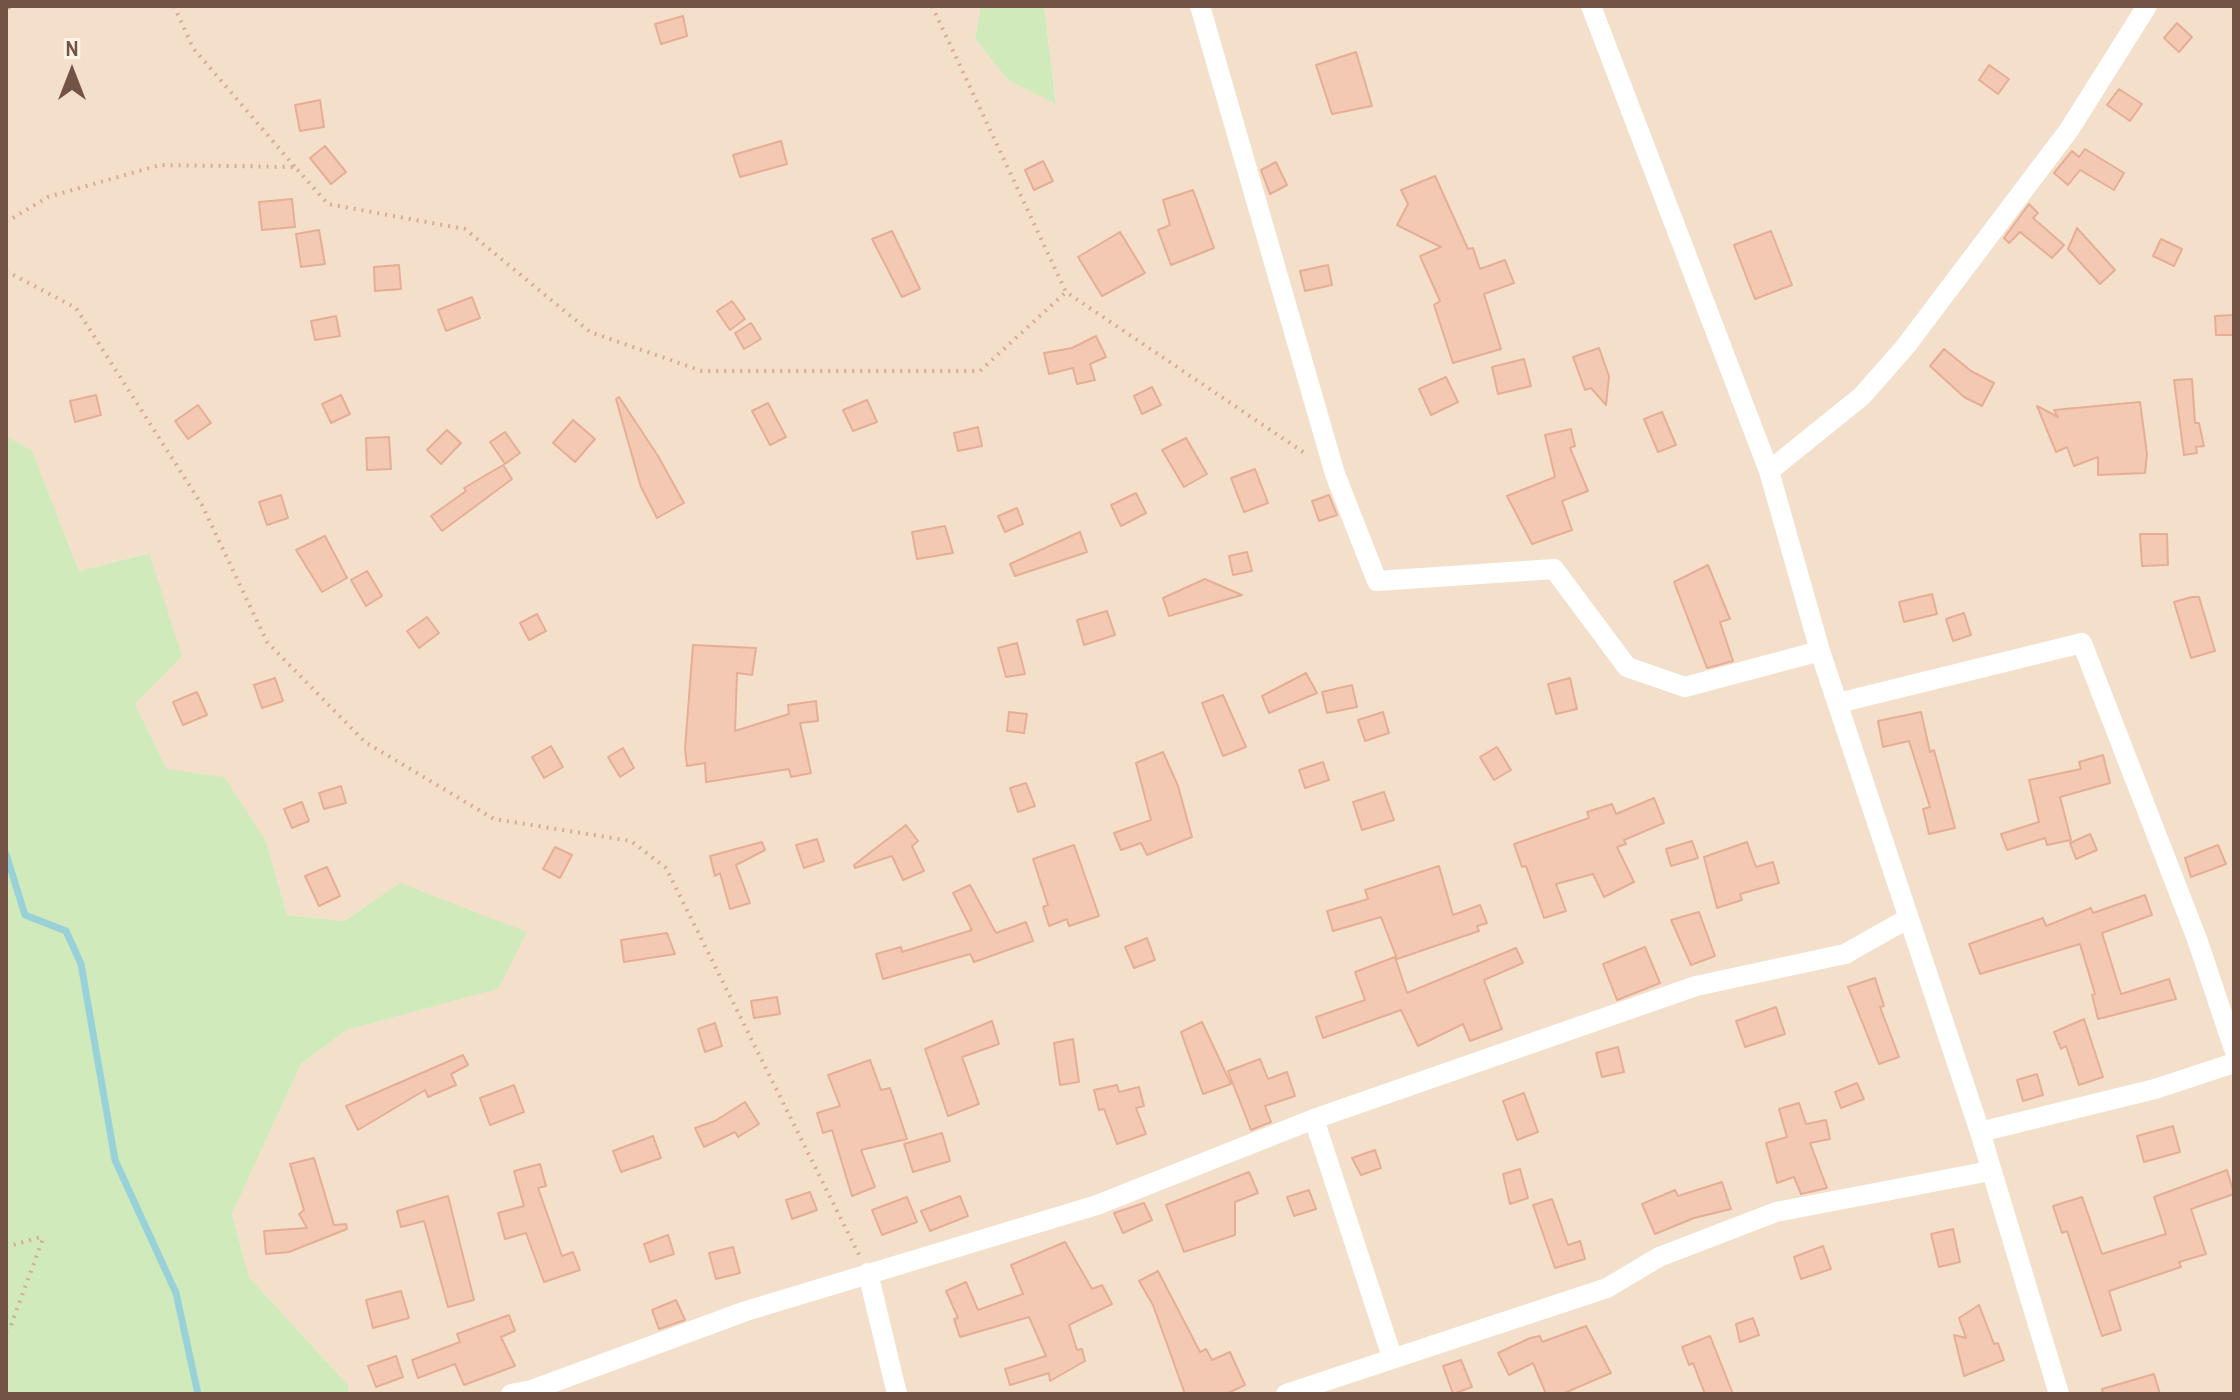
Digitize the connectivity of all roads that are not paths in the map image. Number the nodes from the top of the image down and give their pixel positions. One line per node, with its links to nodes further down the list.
1 (1200, 6): 5 (street)
2 (1591, 6): 4 (street)
3 (2147, 6): 4 (street)
4 (1769, 471): 5 (street)
5 (1820, 651): 6 (street)
6 (1838, 703): 7 (street); 8 (street)
7 (1907, 919): 10 (street); 11 (street)
8 (2234, 1049)
9 (2234, 1063): 11 (street)
10 (1314, 1119): 13 (street); 14 (street)
11 (1980, 1132): 12 (street)
12 (1990, 1171): 14 (street); 18 (street)
13 (868, 1273): 15 (street); 16 (street)
14 (1392, 1357): 17 (street)
15 (511, 1394)
16 (897, 1394)
17 (1286, 1394)
18 (2059, 1394)

